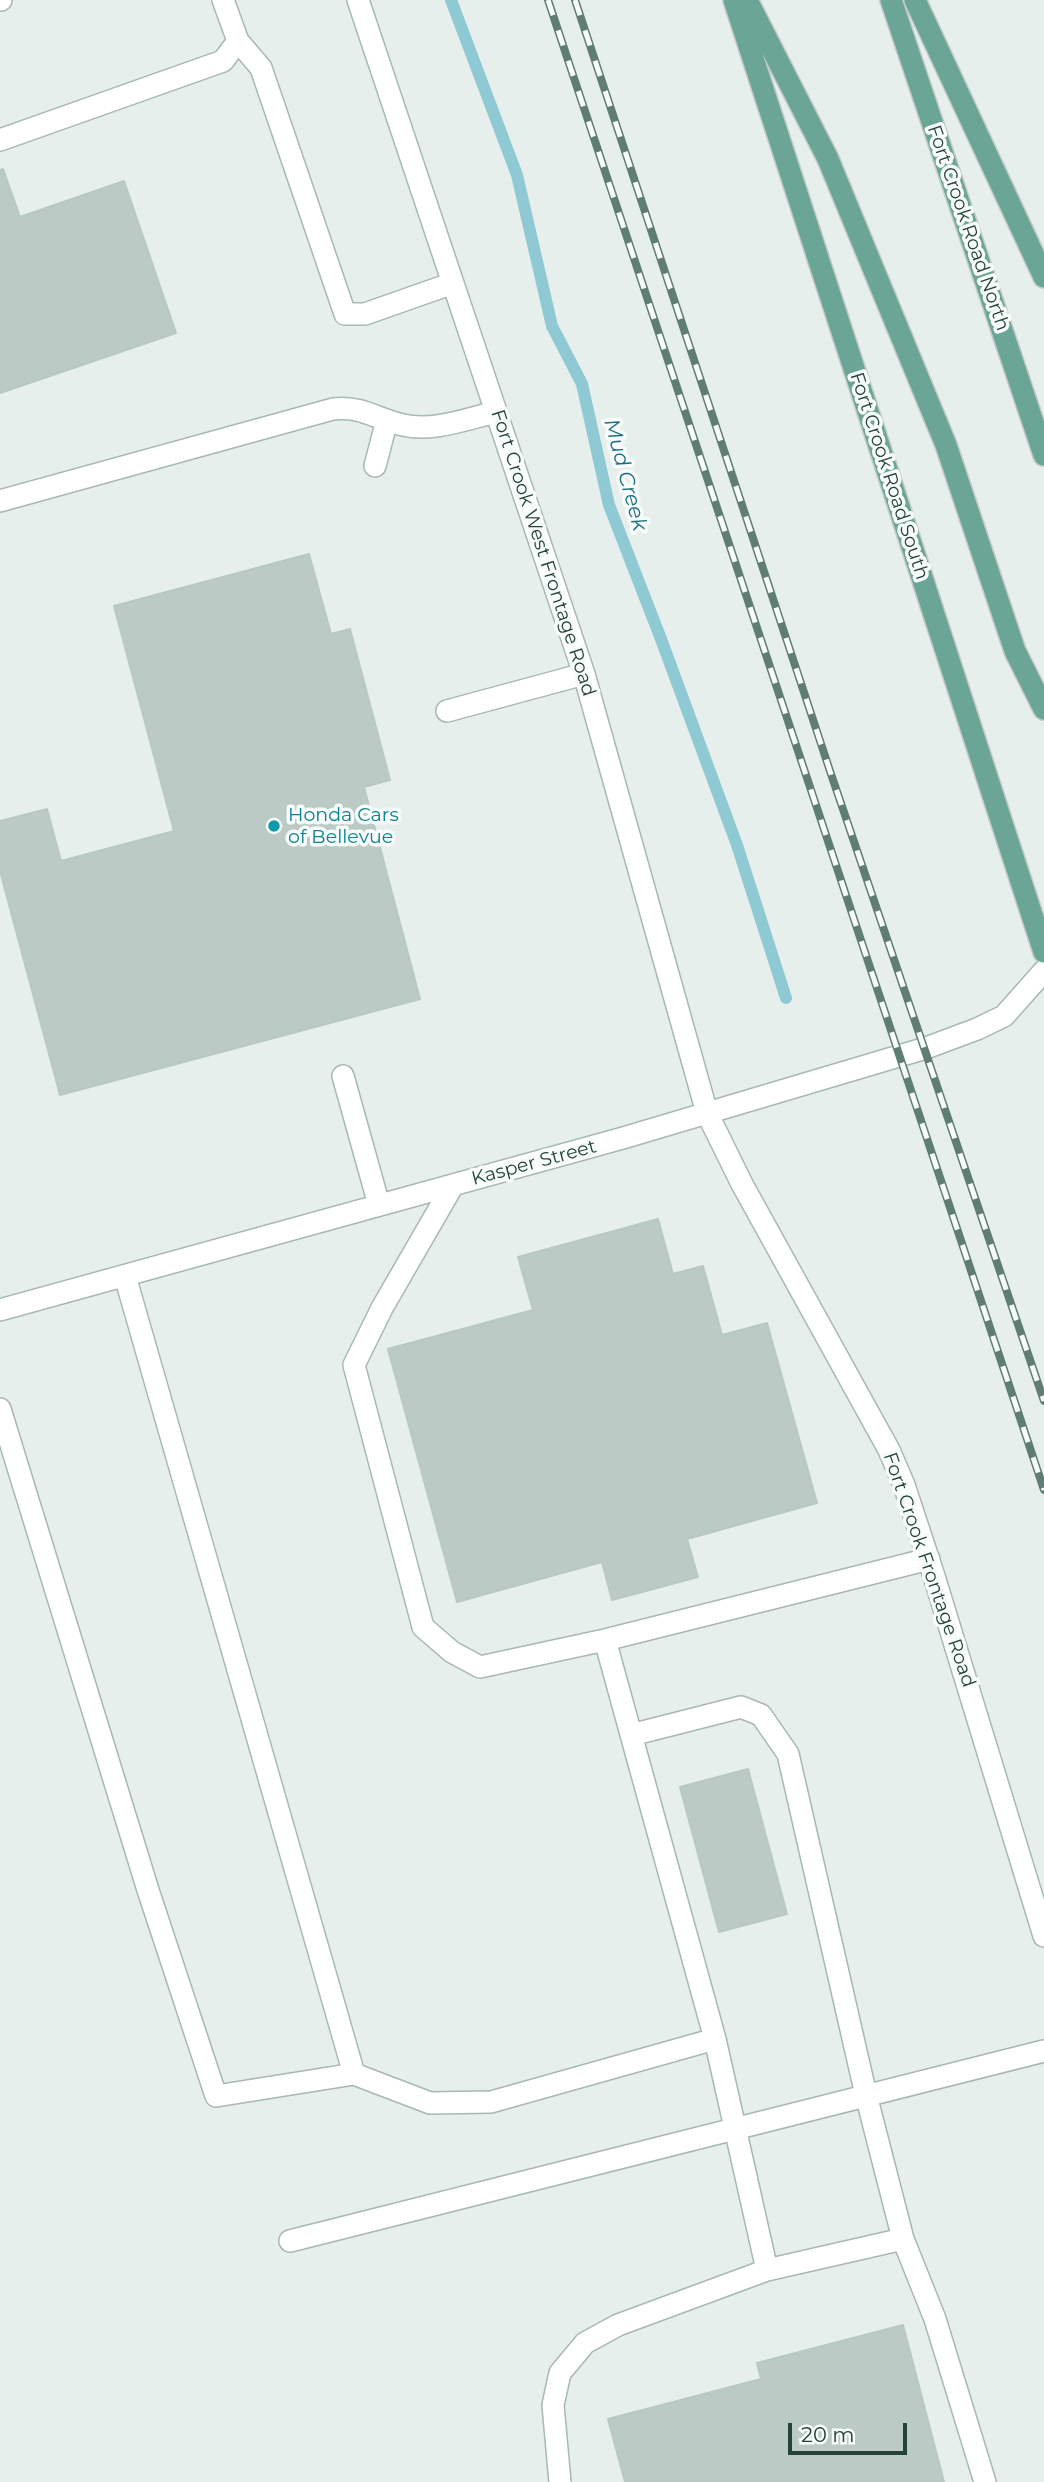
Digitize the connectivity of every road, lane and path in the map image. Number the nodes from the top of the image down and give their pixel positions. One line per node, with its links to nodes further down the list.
1 (223, 0): 7 (street)
2 (358, 0): 10 (street, Fort Crook West Frontage Road)
3 (734, 0): 19 (main road, Fort Crook Road South)
4 (747, 0): 17 (main road)
5 (891, 0): 13 (main road, Fort Crook Road North)
6 (915, 0): 9 (main road)
7 (237, 41): 8 (street); 10 (street)
8 (0, 140)
9 (1044, 277)
10 (453, 283): 11 (street, Fort Crook West Frontage Road)
11 (496, 412): 12 (street); 16 (street, Fort Crook West Frontage Road)
12 (387, 420): 14 (street); 15 (street)
13 (1044, 455)
14 (375, 466)
15 (0, 501)
16 (584, 674): 18 (street); 22 (street, Fort Crook West Frontage Road)
17 (1044, 709)
18 (447, 711)
19 (1044, 952)
20 (1044, 971): 22 (street, Kasper Street)
21 (343, 1076): 24 (street)
22 (706, 1113): 23 (street, Kasper Street); 28 (street, Fort Crook Frontage Road)
23 (453, 1185): 24 (street, Kasper Street); 29 (street)
24 (379, 1205): 25 (street, Kasper Street)
25 (125, 1276): 26 (street, Kasper Street); 34 (street)
26 (0, 1310)
27 (0, 1409): 34 (street)
28 (929, 1559): 29 (street); 31 (street, Fort Crook Frontage Road)
29 (605, 1640): 30 (street)
30 (631, 1735): 32 (street); 35 (street)
31 (1044, 1936)
32 (715, 2039): 34 (street); 36 (street)
33 (1044, 2051): 35 (street)
34 (354, 2074)
35 (866, 2095): 36 (street); 37 (street)
36 (735, 2129): 38 (street); 39 (street)
37 (903, 2239): 39 (street); 41 (street)
38 (290, 2241)
39 (767, 2270): 40 (street)
40 (560, 2482)
41 (985, 2482)

